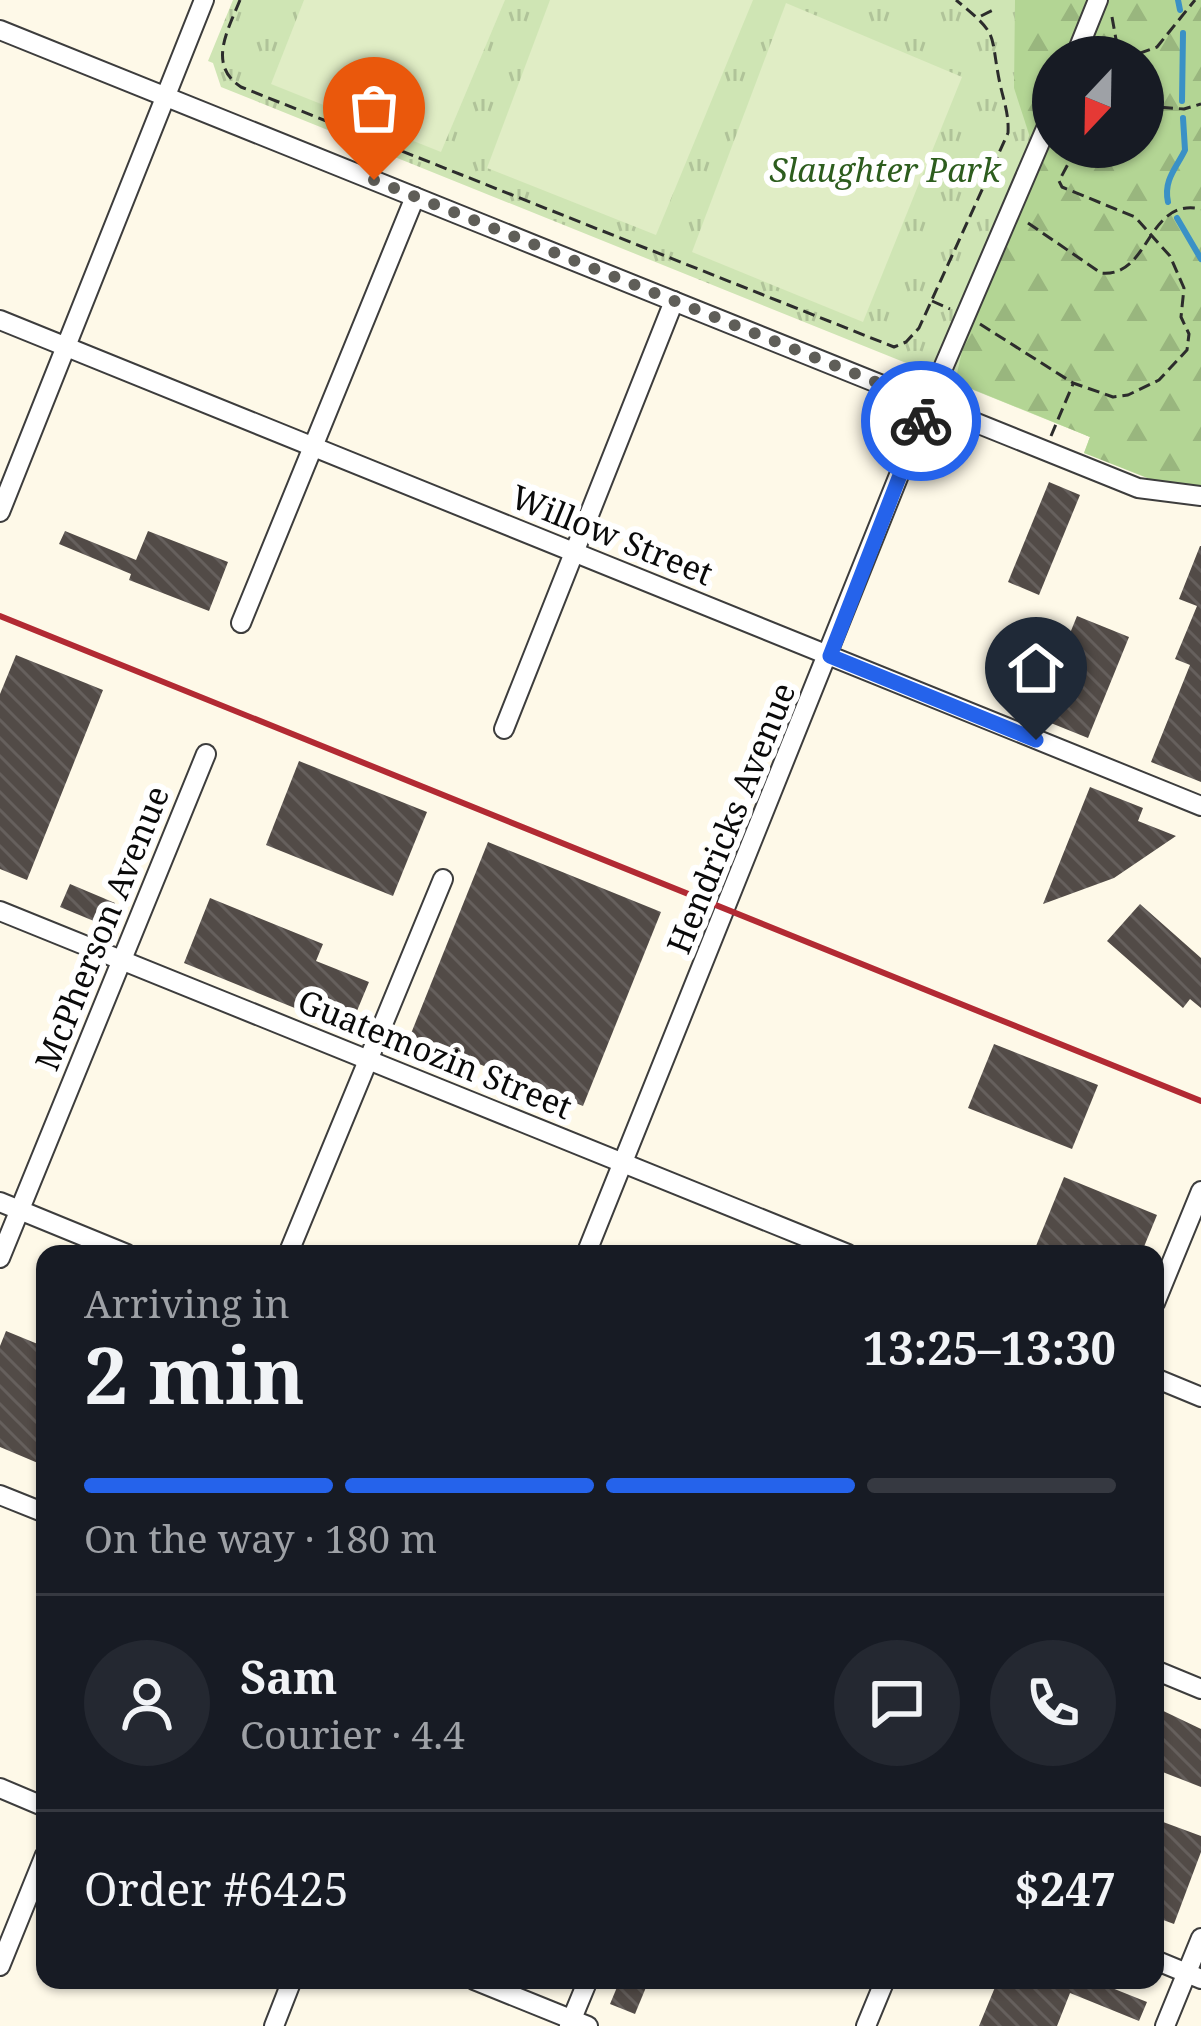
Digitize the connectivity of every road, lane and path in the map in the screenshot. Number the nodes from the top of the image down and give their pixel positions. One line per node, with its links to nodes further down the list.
1 (204, 0): 10 (street)
2 (240, 0): 20 (path)
3 (956, 0): 7 (path)
4 (1195, 0): 5 (path)
5 (1105, 7): 9 (street)
6 (997, 8): 7 (path)
7 (980, 18): 20 (path)
8 (0, 30): 10 (street)
9 (1088, 36)
10 (166, 97): 15 (street); 24 (street)
11 (1201, 104): 12 (path)
12 (1164, 108)
13 (1032, 162): 17 (street, Hendricks Avenue)
14 (1063, 168): 18 (path)
15 (415, 197): 19 (street); 28 (street)
16 (1201, 209): 18 (path)
17 (1010, 215): 18 (path); 26 (street, Hendricks Avenue)
18 (1150, 235): 25 (path)
19 (674, 301): 26 (street); 31 (street)
20 (932, 301): 21 (path)
21 (956, 311)
22 (0, 320): 24 (street, Willow Street)
23 (976, 321): 25 (path)
24 (66, 347): 28 (street, Willow Street); 30 (street)
25 (1073, 383): 27 (path)
26 (928, 403): 29 (street); 33 (street, Hendricks Avenue)
27 (1050, 438)
28 (314, 448): 31 (street, Willow Street); 32 (street)
29 (1201, 496)
30 (0, 512)
31 (572, 552): 33 (street, Willow Street); 34 (street)
32 (241, 623)
33 (830, 656): 36 (street, Willow Street); 41 (street, Hendricks Avenue)
34 (504, 729)
35 (206, 754): 39 (street, McPherson Avenue)
36 (1201, 806)
37 (443, 879): 40 (street)
38 (0, 910): 39 (street, Guatemozin Street)
39 (121, 960): 40 (street, Guatemozin Street); 44 (street, McPherson Avenue)
40 (367, 1059): 41 (street, Guatemozin Street); 46 (street)
41 (624, 1163): 47 (street, Hendricks Avenue); 48 (street, Guatemozin Street)
42 (1201, 1191): 50 (street)
43 (0, 1202): 44 (street)
44 (20, 1209): 45 (street); 49 (street, McPherson Avenue)
45 (106, 1245)
46 (292, 1245)
47 (590, 1245)
48 (826, 1245)
49 (0, 1258)
50 (1164, 1281)
51 (1164, 1382): 52 (street)
52 (1201, 1397)
53 (0, 1495): 54 (street)
54 (36, 1510)
55 (1164, 1674): 56 (street)
56 (1201, 1690)
57 (0, 1788): 58 (street)
58 (36, 1803)
59 (36, 1877): 62 (street)
60 (1201, 1938): 63 (street)
61 (1164, 1964): 63 (street)
62 (0, 1966)
63 (1194, 1976): 71 (street)
64 (288, 1989): 69 (street)
65 (495, 1989): 68 (street)
66 (586, 1989): 68 (street)
67 (880, 1989): 70 (street)
68 (576, 2024)
69 (274, 2026)
70 (866, 2026)
71 (1166, 2026)

